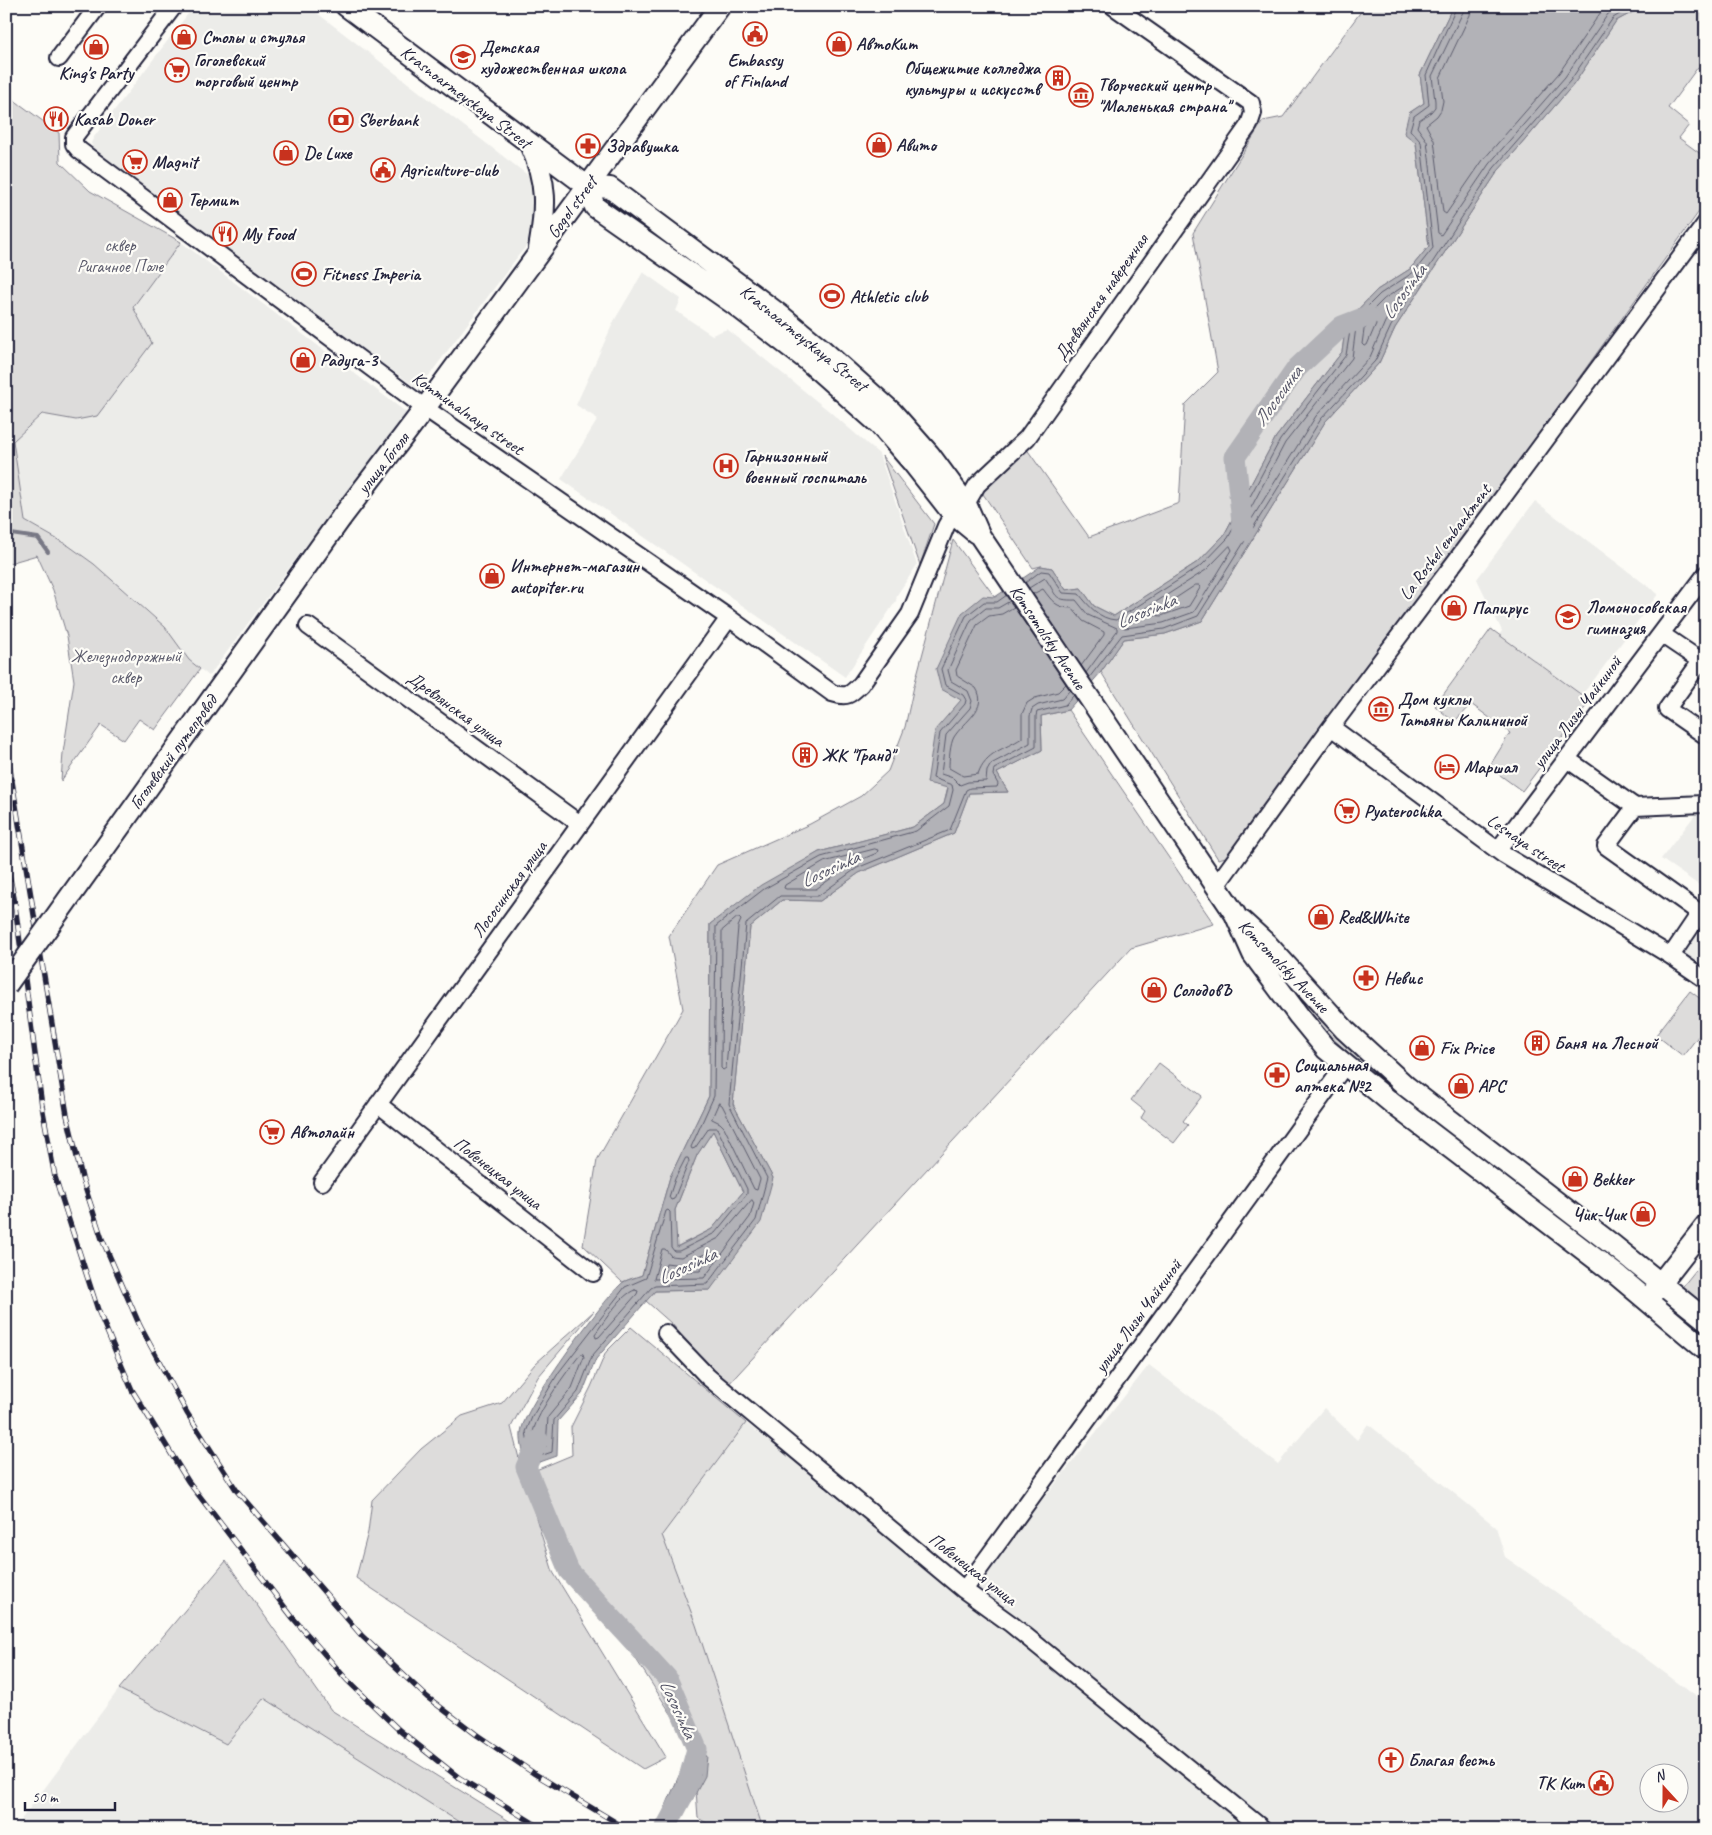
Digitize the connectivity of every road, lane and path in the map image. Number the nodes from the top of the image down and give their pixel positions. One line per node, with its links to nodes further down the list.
1 (98, 6): 6 (street)
2 (174, 6): 11 (street, Kommunalnaya street)
3 (346, 6): 7 (main road, Krasnoarmeyskaya Street)
4 (720, 6): 8 (main road, Gogol street)
5 (1113, 6): 12 (street, Древлянская набережная)
6 (59, 58)
7 (530, 144): 8 (main road, Krasnoarmeyskaya Street); 10 (main road)
8 (587, 186): 10 (main road, Gogol street); 12 (main road, Krasnoarmeyskaya Street)
9 (1706, 223): 20 (street, La Roshel embankment)
10 (538, 254): 11 (main road, Gogol street)
11 (425, 408): 13 (main road, улица Гоголя); 16 (street, Kommunalnaya street)
12 (959, 509): 14 (main road, Krasnoarmeyskaya Street); 19 (street, Древлянская набережная)
13 (340, 518): 31 (main road, Гоголевский путепровод, bridge)
14 (992, 553): 27 (main road, Komsomolsky Avenue)
15 (1706, 574): 18 (street, улица Лизы Чайкиной)
16 (729, 618): 19 (street, Kommunalnaya street); 25 (street, Лососинская улица)
17 (308, 626): 25 (street, Древлянская улица)
18 (1661, 634): 21 (street); 22 (street, улица Лизы Чайкиной)
19 (843, 696)
20 (1331, 727): 26 (street, Lesnaya street); 27 (street, La Roshel embankment)
21 (1706, 736)
22 (1567, 759): 24 (street); 26 (street, улица Лизы Чайкиной)
23 (1706, 802): 24 (street)
24 (1635, 807): 29 (street)
25 (580, 824): 35 (street, Лососинская улица)
26 (1498, 850): 29 (street, Lesnaya street)
27 (1216, 886): 28 (main road, Komsomolsky Avenue)
28 (1235, 914): 32 (main road, Komsomolsky Avenue); 33 (main road, Komsomolsky Avenue)
29 (1671, 956): 30 (street, Lesnaya street)
30 (1706, 980)
31 (6, 986)
32 (1307, 988): 33 (street); 39 (main road, Komsomolsky Avenue)
33 (1290, 1004): 34 (main road, Komsomolsky Avenue)
34 (1345, 1065): 40 (main road); 44 (street, улица Лизы Чайкиной)
35 (378, 1104): 36 (street, Лососинская улица); 38 (street, Повенецкая улица)
36 (322, 1182)
37 (1706, 1225): 39 (main road)
38 (593, 1273)
39 (1660, 1284): 40 (main road); 41 (main road)
40 (1647, 1300): 43 (main road)
41 (1706, 1320)
42 (666, 1332): 44 (street, Повенецкая улица)
43 (1706, 1350)
44 (964, 1590): 45 (street, Повенецкая улица)
45 (1263, 1829)

